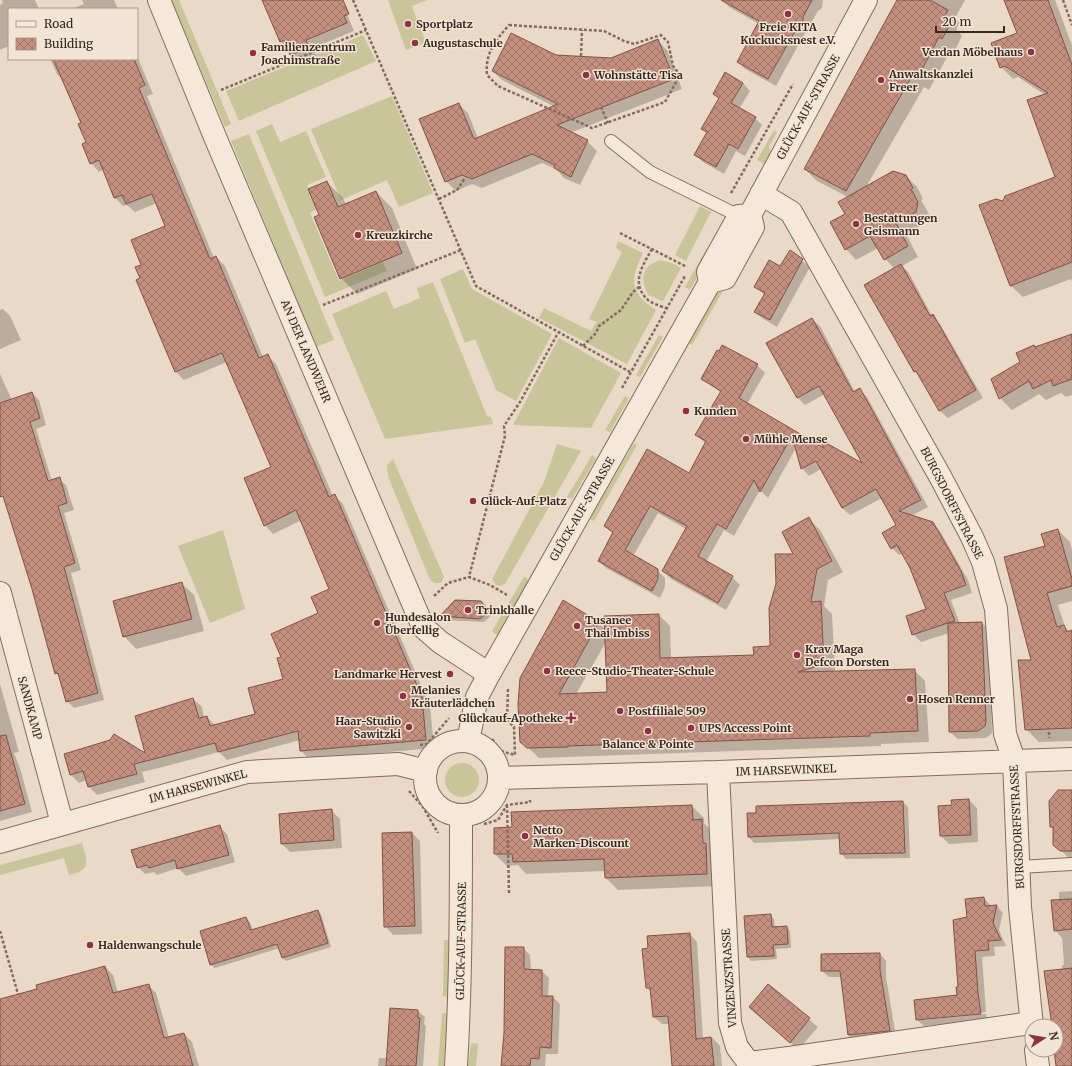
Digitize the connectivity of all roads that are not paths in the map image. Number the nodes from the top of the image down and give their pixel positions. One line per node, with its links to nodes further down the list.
1 (159, 0): 7 (street, AN DER LANDWEHR)
2 (866, 0): 4 (street, GLÜCK-AUF-STRASSE)
3 (611, 141): 5 (lane)
4 (761, 194): 5 (street, GLÜCK-AUF-STRASSE); 10 (street, BURGSDORFFSTRASSE)
5 (737, 213): 7 (street, GLÜCK-AUF-STRASSE)
6 (0, 593): 15 (street, SANDKAMP)
7 (489, 674): 8 (street, GLÜCK-AUF-STRASSE)
8 (468, 741): 11 (street); 13 (street)
9 (1072, 759): 10 (street, IM HARSEWINKEL)
10 (1014, 760): 12 (street, IM HARSEWINKEL); 18 (street, BURGSDORFFSTRASSE)
11 (426, 771): 14 (street); 15 (street, IM HARSEWINKEL)
12 (718, 772): 13 (street, IM HARSEWINKEL); 20 (street, VINZENZSTRASSE)
13 (500, 778): 14 (street)
14 (461, 815): 21 (street, GLÜCK-AUF-STRASSE)
15 (62, 823): 16 (street, IM HARSEWINKEL)
16 (0, 842)
17 (1072, 864): 18 (lane)
18 (1019, 867): 19 (street, BURGSDORFFSTRASSE)
19 (1031, 1018)
20 (1024, 1026)
21 (456, 1066)

